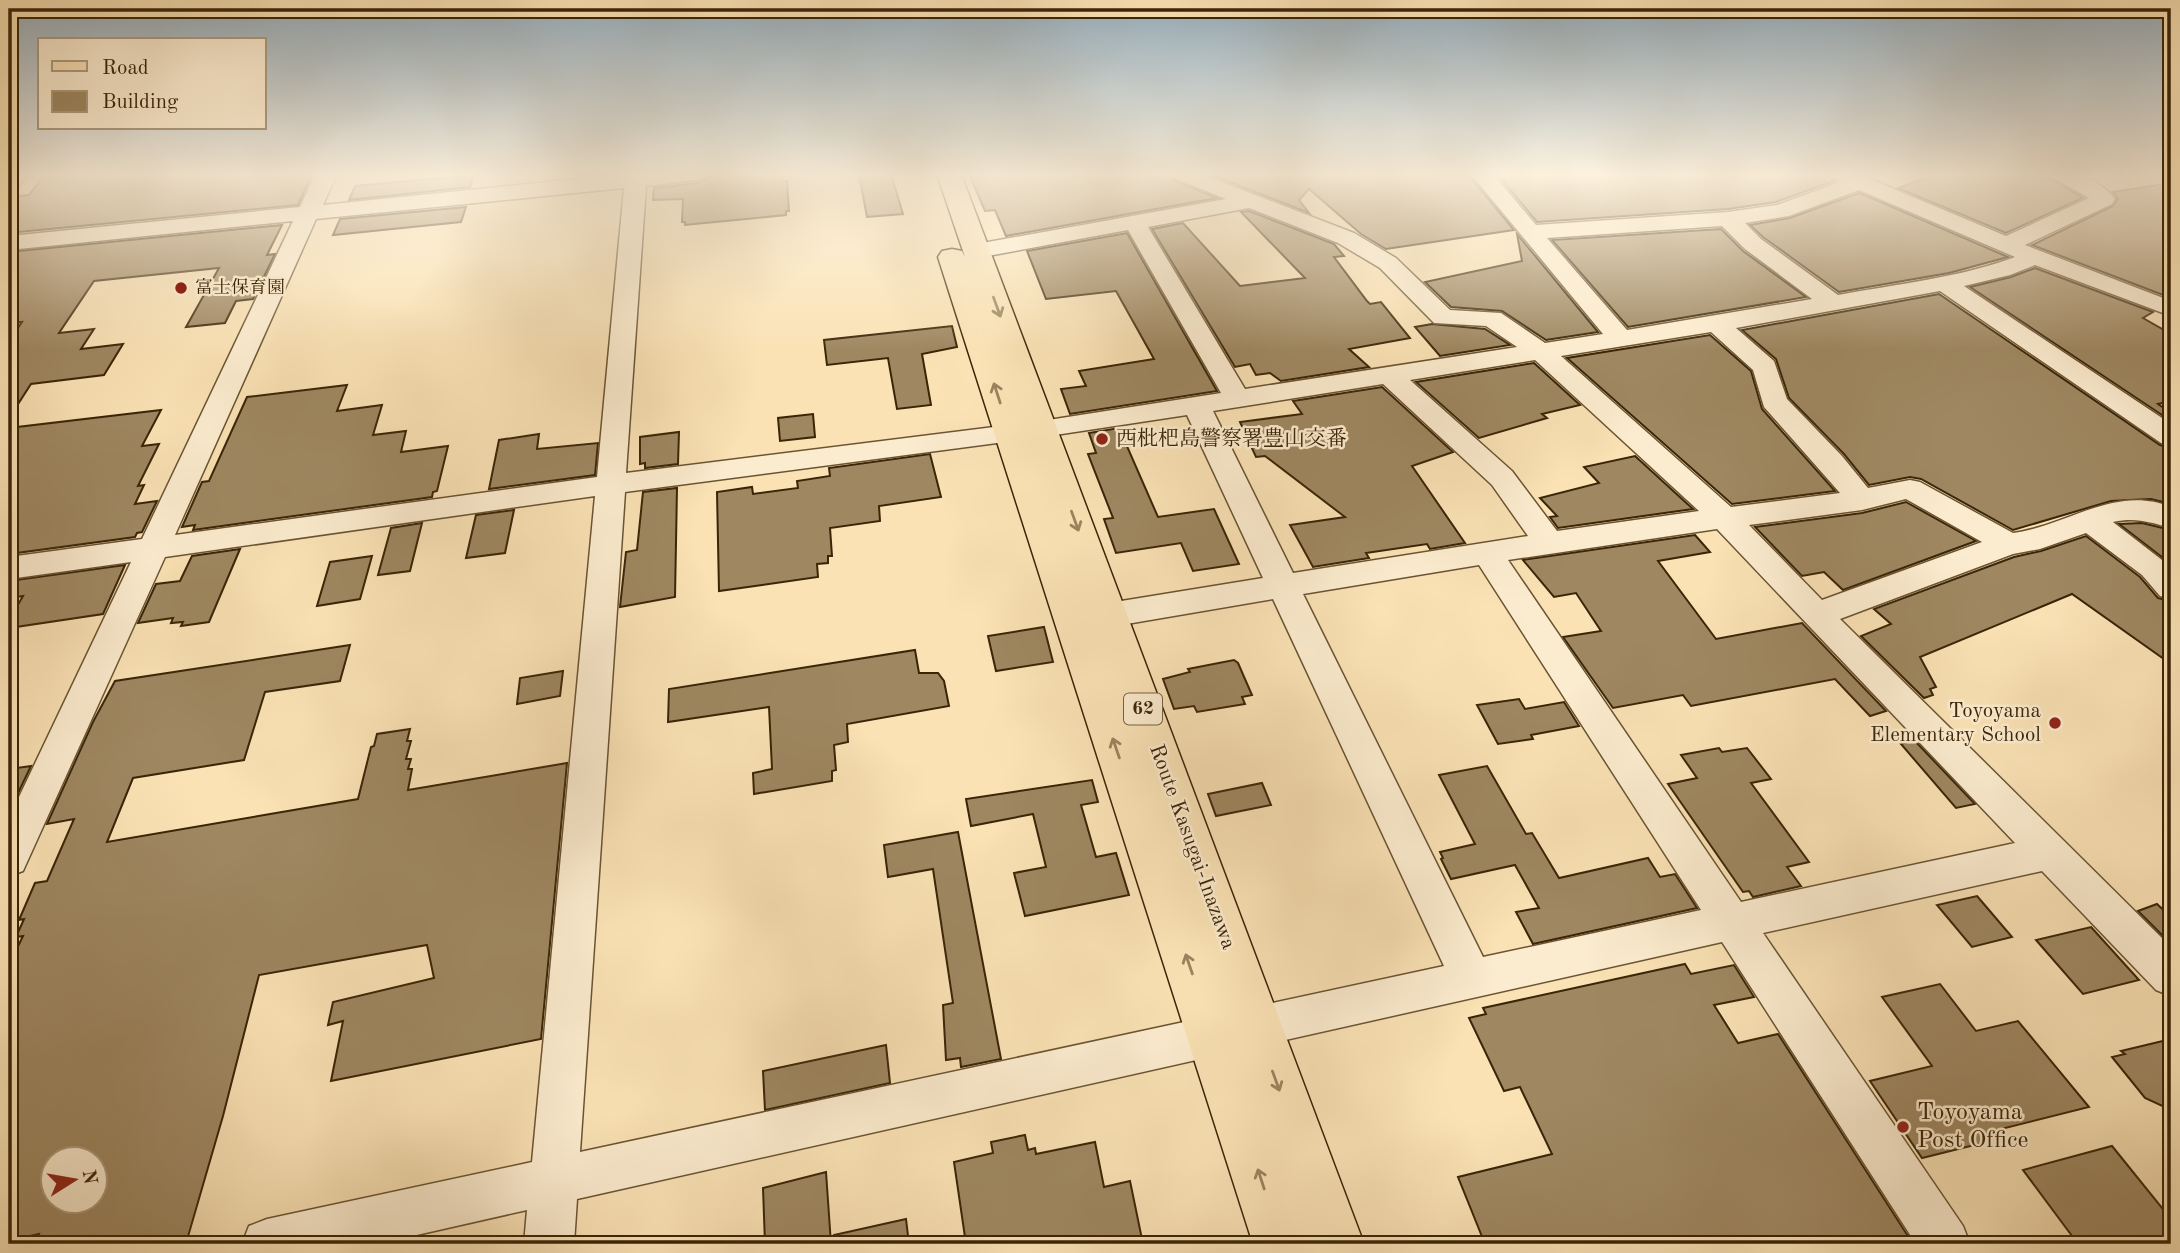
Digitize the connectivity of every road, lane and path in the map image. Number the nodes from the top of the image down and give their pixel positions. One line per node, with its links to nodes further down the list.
1 (114, 232): 13 (street)
2 (300, 232): 35 (street)
3 (632, 232): 28 (street)
4 (948, 232): 26 (main road, Route Kasugai-Inazawa / 62, one-way to 4)
5 (970, 232): 15 (main road, Route Kasugai-Inazawa / 62)
6 (1090, 232): 15 (street)
7 (1140, 232): 24 (street)
8 (1334, 232): 22 (street)
9 (1530, 232): 21 (street)
10 (1742, 232): 18 (street)
11 (1980, 232): 14 (street)
12 (2033, 232): 14 (street)
13 (9, 243)
14 (2008, 244): 16 (street)
15 (977, 251): 26 (main road, Route Kasugai-Inazawa / 62, one-way to 26)
16 (2035, 257): 17 (street); 19 (street)
17 (1944, 283): 18 (street); 27 (street)
18 (1833, 303): 20 (street)
19 (2171, 309)
20 (1717, 324): 21 (street); 29 (street)
21 (1622, 339): 22 (street)
22 (1540, 351): 23 (street); 30 (street)
23 (1389, 375): 24 (street); 33 (street)
24 (1237, 398): 25 (street)
25 (1196, 405): 26 (street); 38 (street)
26 (1026, 431): 28 (street); 40 (main road, Route Kasugai-Inazawa / 62, one-way to 40); 48 (main road, Route Kasugai-Inazawa / 62, one-way to 26)
27 (2171, 437)
28 (613, 484): 35 (street); 49 (street)
29 (1862, 500): 30 (street); 34 (street)
30 (1723, 516): 33 (street); 41 (street)
31 (2171, 518): 32 (street)
32 (2089, 520): 34 (street); 39 (street)
33 (1549, 542): 36 (street)
34 (2009, 544): 41 (street)
35 (154, 547): 37 (street); 43 (street)
36 (1488, 553): 38 (street); 44 (street)
37 (9, 568)
38 (1281, 586): 40 (street); 46 (street)
39 (2171, 588)
40 (1109, 615): 47 (main road, Route Kasugai-Inazawa / 62)
41 (1816, 615): 42 (street)
42 (2050, 852): 44 (street); 45 (street)
43 (9, 859)
44 (1732, 923): 46 (street); 55 (street)
45 (2171, 976)
46 (1472, 979): 47 (street)
47 (1255, 1025): 48 (street); 54 (main road, Route Kasugai-Inazawa / 62, one-way to 54)
48 (1213, 1034): 49 (street); 53 (main road, Route Kasugai-Inazawa / 62, one-way to 48)
49 (554, 1179): 50 (street); 52 (street)
50 (348, 1235): 51 (street)
51 (267, 1244)
52 (550, 1244)
53 (1282, 1244)
54 (1335, 1244)
55 (1945, 1244)

